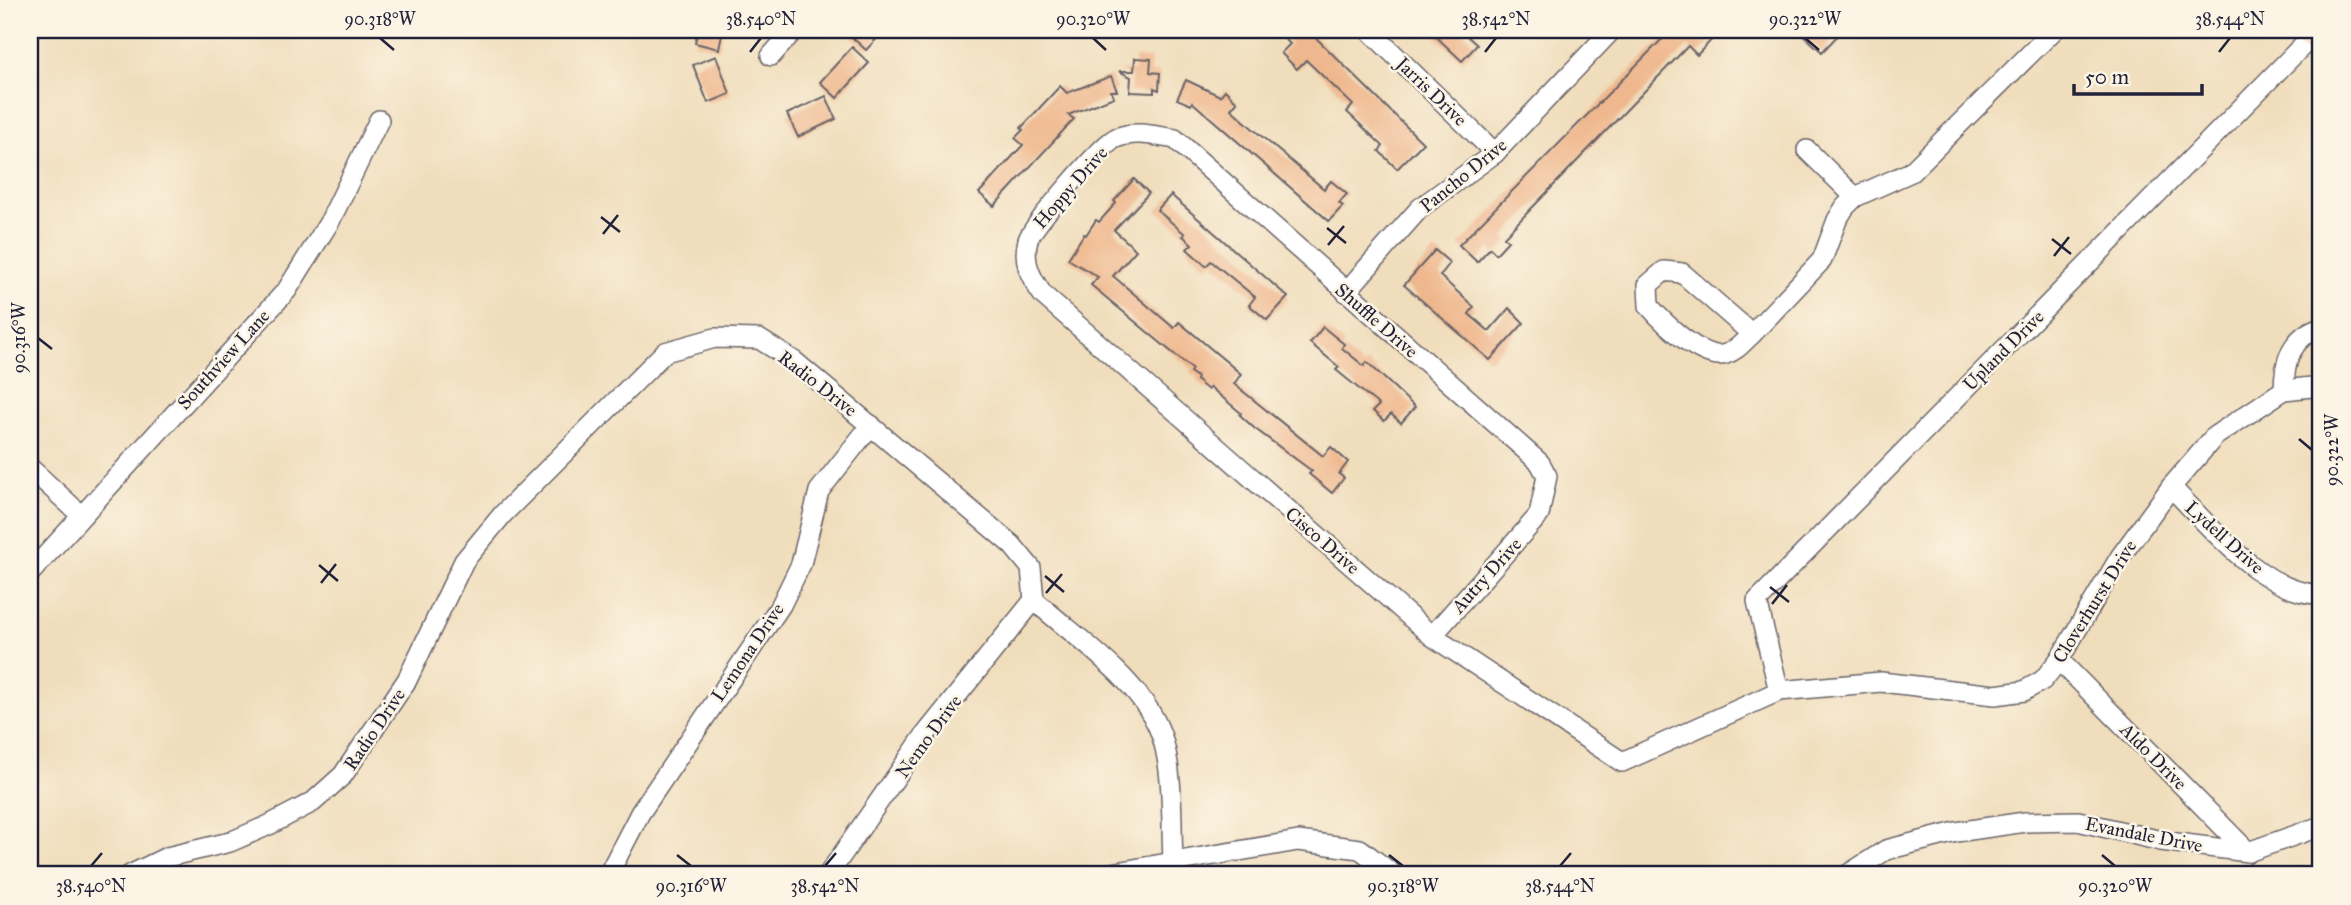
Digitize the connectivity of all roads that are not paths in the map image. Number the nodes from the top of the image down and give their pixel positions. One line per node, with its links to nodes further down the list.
1 (794, 30): 6 (street)
2 (1369, 30): 10 (street, Jarris Drive)
3 (1612, 30): 10 (street, Pancho Drive)
4 (2054, 30): 11 (street)
5 (2315, 34): 28 (street, Upland Drive)
6 (771, 56)
7 (379, 120): 21 (street, Southview Lane)
8 (1175, 139): 12 (street, Shuffle Drive); 13 (street, Hoppy Drive)
9 (1807, 150): 11 (street)
10 (1495, 153): 12 (street, Pancho Drive)
11 (1855, 197): 15 (street)
12 (1346, 292): 22 (street, Shuffle Drive)
13 (1043, 295): 26 (street, Cisco Drive)
14 (2321, 327): 17 (street)
15 (1752, 334): 15 (street)
16 (2321, 386): 17 (street, Cloverhurst Drive)
17 (2284, 390): 20 (street, Cloverhurst Drive)
18 (871, 425): 25 (street, Radio Drive); 33 (street, Radio Drive); 34 (street, Lemona Drive)
19 (30, 468): 21 (street)
20 (2171, 487): 24 (street, Lydell Drive); 27 (street, Cloverhurst Drive)
21 (81, 515): 23 (street, Southview Lane)
22 (1539, 515): 26 (street, Autry Drive)
23 (30, 573)
24 (2321, 594)
25 (1034, 600): 32 (street); 35 (street, Nemo Drive)
26 (1432, 636): 29 (street, Cisco Drive)
27 (2059, 660): 28 (street, Cloverhurst Drive); 31 (street, Aldo Drive)
28 (1779, 691): 29 (street, Cloverhurst Drive)
29 (1622, 762)
30 (2321, 826): 31 (street, Evandale Drive)
31 (2248, 852): 38 (street, Evandale Drive)
32 (1173, 862): 36 (street); 37 (street)
33 (130, 875)
34 (608, 875)
35 (828, 875)
36 (1100, 875)
37 (1394, 875)
38 (1847, 875)

